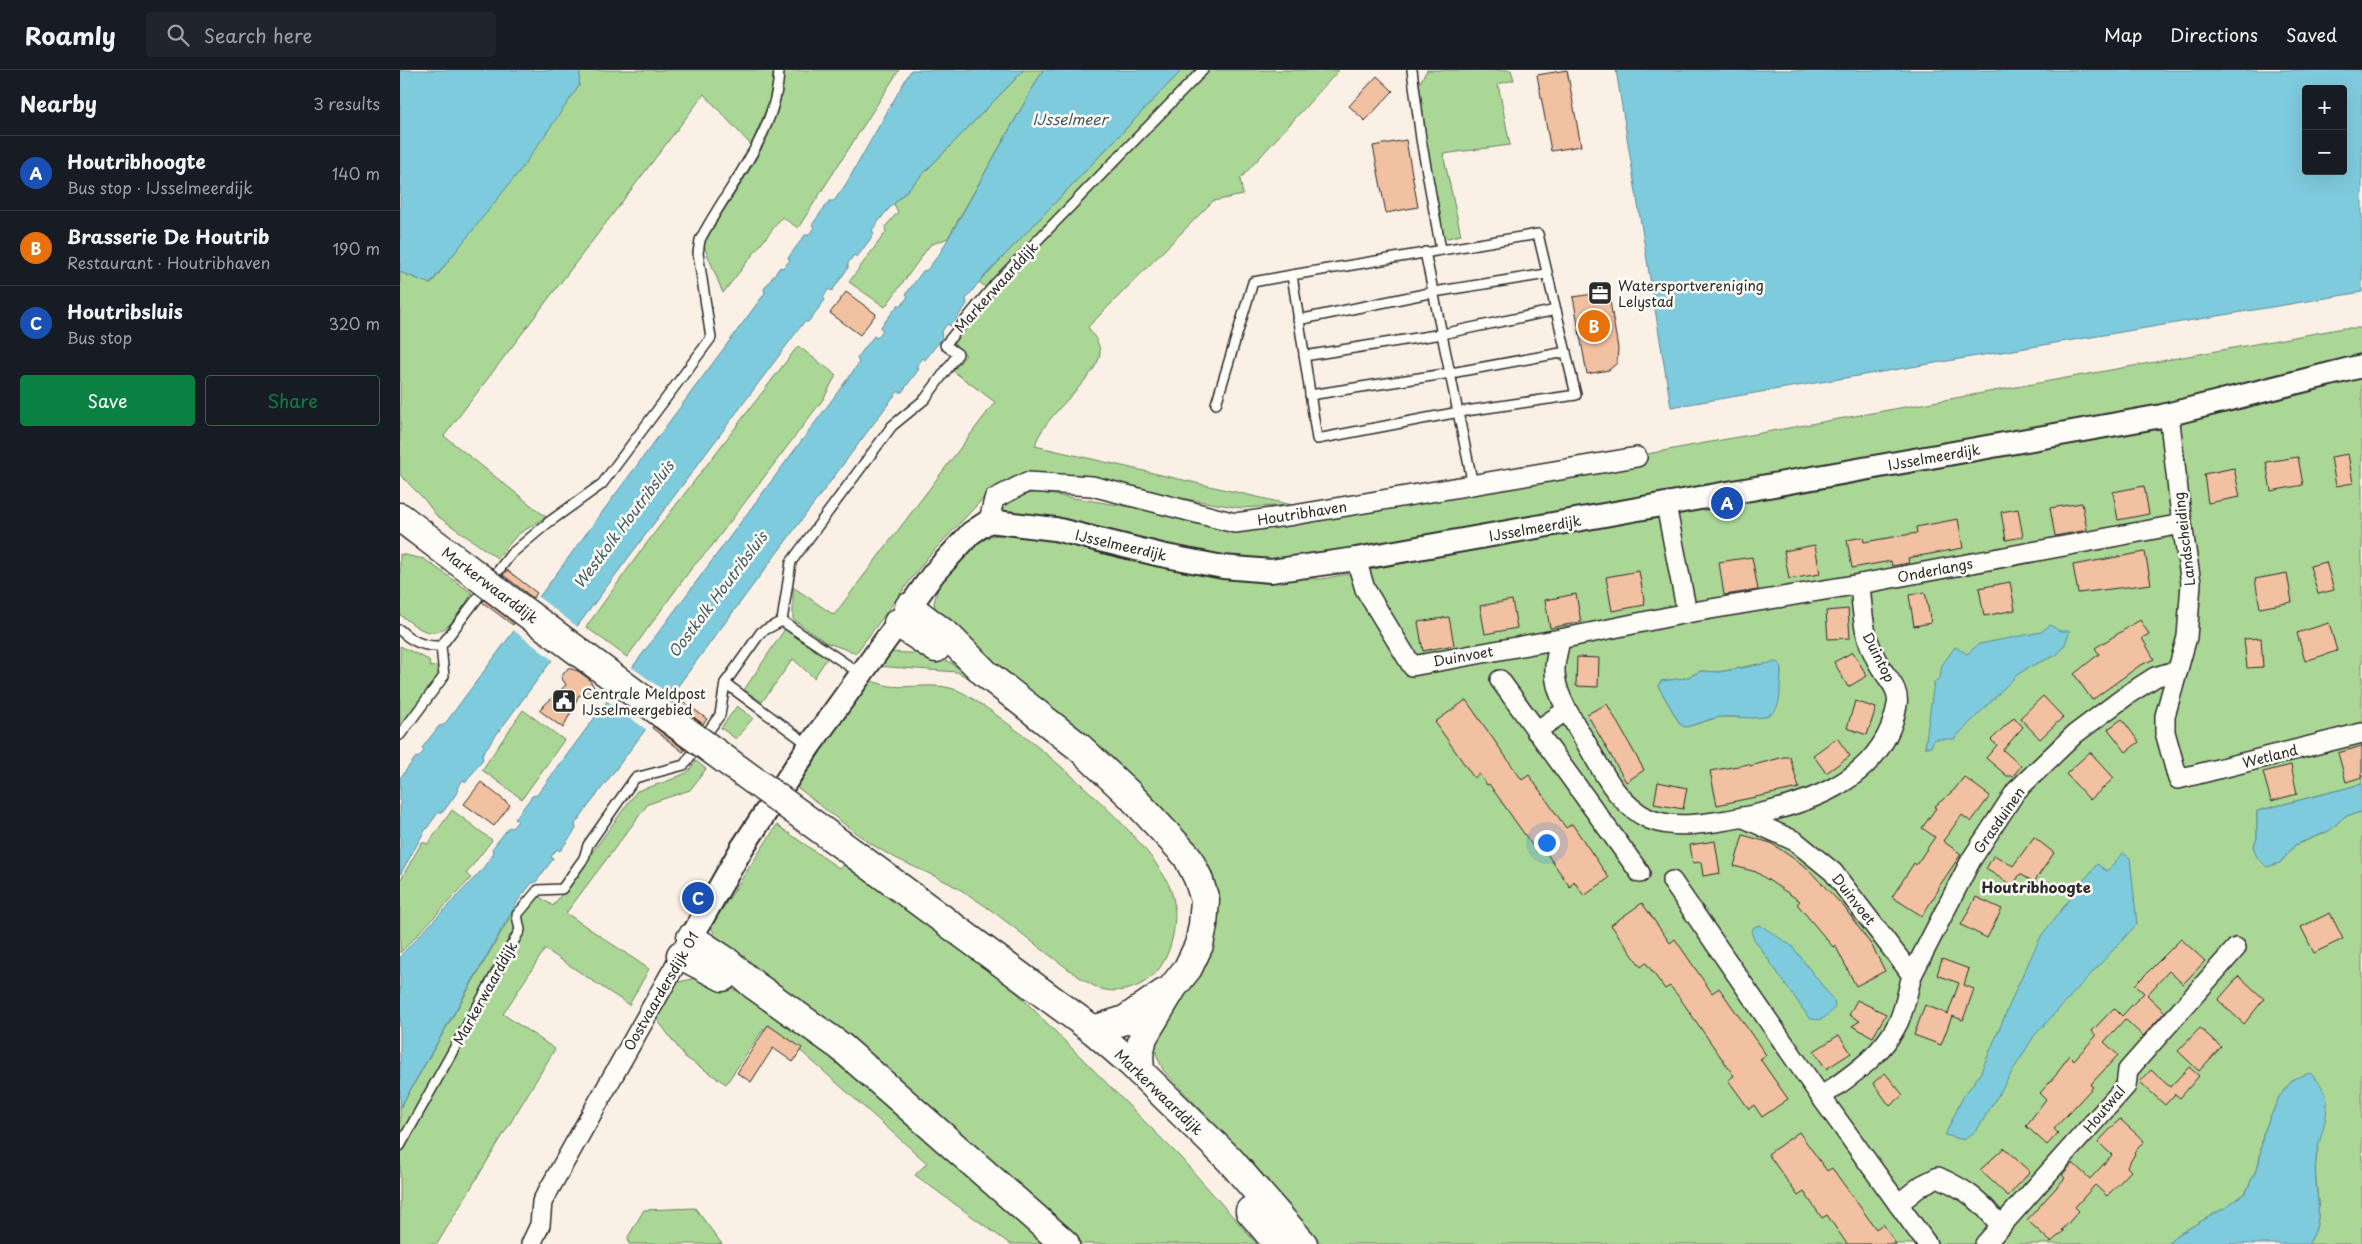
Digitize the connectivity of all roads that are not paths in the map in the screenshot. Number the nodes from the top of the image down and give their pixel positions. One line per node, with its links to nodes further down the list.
1 (779, 70): 33 (lane)
2 (1203, 70): 30 (lane, Markerwaarddijk)
3 (1412, 70): 4 (lane)
4 (1441, 250): 5 (lane); 6 (lane)
5 (1426, 252): 7 (lane); 8 (lane)
6 (1548, 274): 8 (lane); 9 (lane)
7 (1292, 275): 10 (lane); 17 (lane)
8 (1434, 292): 10 (lane); 11 (lane)
9 (1556, 310): 11 (lane); 12 (lane)
10 (1298, 320): 13 (lane)
11 (1442, 334): 13 (lane); 15 (lane)
12 (1566, 352): 15 (lane); 18 (lane)
13 (1304, 356): 16 (lane)
14 (2362, 366): 19 (street, IJsselmeerdijk)
15 (1450, 374): 16 (lane); 18 (lane)
16 (1310, 395): 18 (lane)
17 (1216, 404)
18 (1459, 412): 21 (lane)
19 (2170, 414): 22 (street, IJsselmeerdijk); 25 (street, Landscheiding)
20 (1638, 457): 21 (street, Houtribhaven)
21 (1473, 485): 24 (street, Houtribhaven)
22 (1666, 505): 26 (street, IJsselmeerdijk); 28 (street)
23 (400, 518): 49 (main road, Markerwaarddijk, bridge)
24 (989, 521): 26 (street, IJsselmeerdijk); 29 (street)
25 (2182, 524): 27 (street, Onderlangs); 34 (street, Landscheiding)
26 (1356, 559): 32 (street, Duinvoet)
27 (1860, 584): 28 (street, Onderlangs); 44 (street, Duintop)
28 (1687, 613): 32 (street, Onderlangs)
29 (904, 615): 35 (street); 51 (main road)
30 (782, 621): 35 (lane); 37 (lane)
31 (400, 630): 33 (lane)
32 (1560, 639): 38 (street)
33 (441, 646): 41 (lane)
34 (2178, 670): 43 (street, Landscheiding); 50 (street, Grasduinen)
35 (861, 674): 42 (street)
36 (1500, 680): 39 (street)
37 (724, 683): 42 (lane); 55 (lane, Markerwaarddijk)
38 (1567, 710): 39 (street); 44 (street)
39 (1536, 732): 45 (street)
40 (2362, 733): 43 (street, Wetland)
41 (400, 735)
42 (810, 745): 47 (street, Oostvaardersdijk 01)
43 (2178, 779)
44 (1742, 817): 50 (street, Duinvoet)
45 (1640, 873)
46 (1672, 881): 54 (street)
47 (686, 947): 58 (street, Oostvaardersdijk 01); 59 (main road)
48 (2236, 948): 57 (street, Houtwal)
49 (996, 960): 52 (main road, Markerwaarddijk); 60 (main road, Markerwaarddijk)
50 (1912, 974): 54 (street)
51 (1173, 987): 52 (main road); 53 (main road)
52 (1093, 1030): 53 (main road, Markerwaarddijk)
53 (1140, 1072): 61 (main road, Markerwaarddijk)
54 (1821, 1097): 56 (street)
55 (400, 1146)
56 (1898, 1204): 57 (street); 62 (street)
57 (2001, 1227): 63 (street, Houtwal)
58 (531, 1244)
59 (1065, 1244)
60 (1278, 1244)
61 (1303, 1244)
62 (1927, 1244)
63 (1986, 1244)

